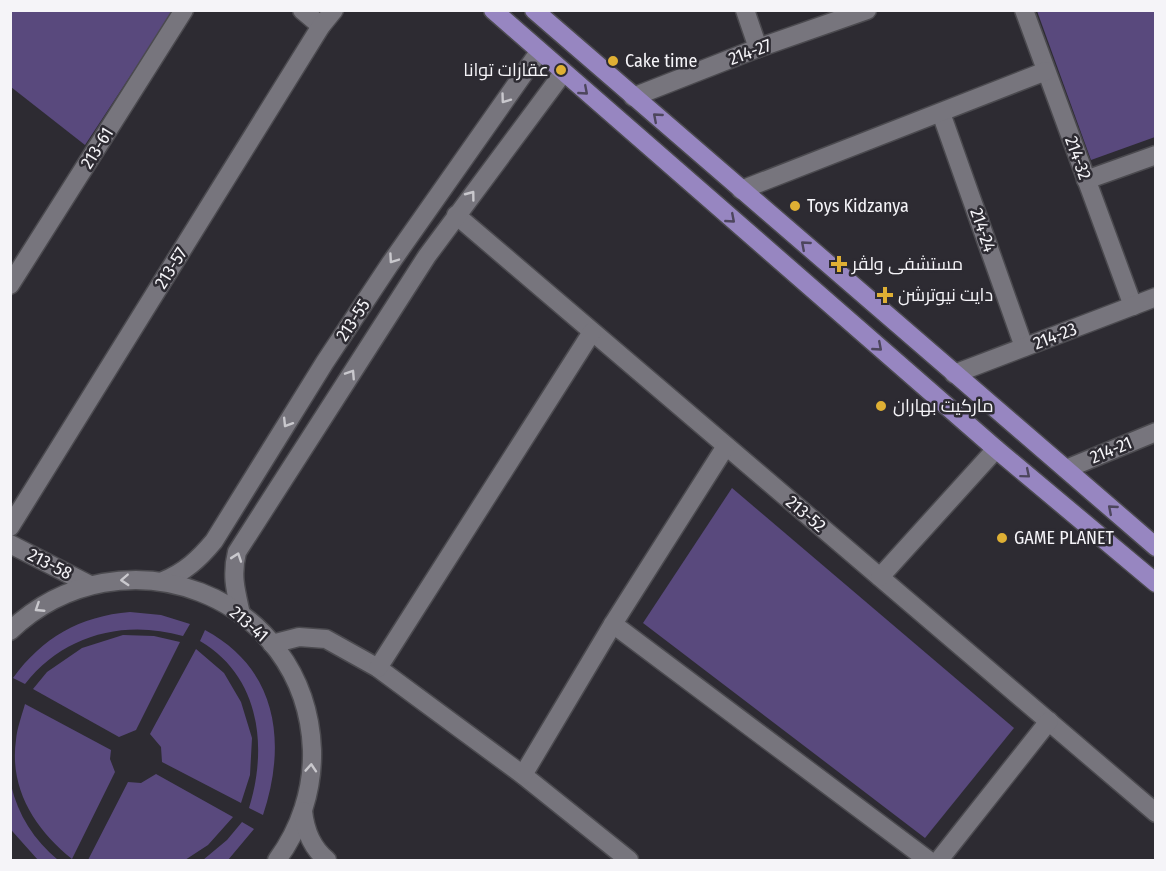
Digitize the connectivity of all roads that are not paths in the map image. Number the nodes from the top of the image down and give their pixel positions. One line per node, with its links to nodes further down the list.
1 (184, 10): 21 (street, 213-61)
2 (302, 10): 10 (street)
3 (334, 10): 10 (street, 213-57)
4 (493, 10): 12 (main road)
5 (534, 10): 15 (main road)
6 (731, 10): 9 (street)
7 (867, 10): 11 (street, 214-27)
8 (1024, 10): 13 (street, 214-32)
9 (748, 19): 11 (street)
10 (321, 26): 31 (street, 213-57)
11 (758, 48): 15 (street, 214-27)
12 (539, 52): 14 (main road); 36 (street, 213-55, one-way to 36)
13 (1046, 71): 16 (street); 18 (street, 214-32)
14 (563, 74): 20 (street, 213-55, one-way to 14); 29 (main road, one-way to 29)
15 (633, 96): 19 (main road, one-way to 15)
16 (941, 112): 19 (street); 25 (street, 214-24)
17 (1155, 154): 18 (street)
18 (1086, 180): 23 (street, 214-32)
19 (741, 190): 26 (main road, one-way to 19)
20 (456, 215): 24 (street, 213-52); 39 (street, 213-55, one-way to 20)
21 (10, 285)
22 (1155, 297): 23 (street, 214-23)
23 (1133, 306): 25 (street, 214-23)
24 (592, 332): 28 (street, 213-52); 43 (street)
25 (1024, 347): 26 (street, 214-23)
26 (954, 374): 30 (main road)
27 (1155, 432): 30 (street, 214-21)
28 (726, 446): 35 (street, 213-52); 40 (street)
29 (996, 449): 34 (main road, one-way to 34); 35 (street)
30 (1066, 468): 33 (main road, one-way to 30)
31 (10, 527)
32 (10, 544): 38 (street, 213-58)
33 (1155, 548): 34 (main road)
34 (1137, 567): 37 (main road)
35 (879, 577): 44 (street, 213-52)
36 (163, 581): 38 (street, 213-41, one-way to 38); 39 (street, 213-41)
37 (1155, 583)
38 (90, 585): 41 (street, 213-41, one-way to 41)
39 (241, 614): 42 (street, 213-41)
40 (613, 624): 45 (street); 51 (street)
41 (10, 631)
42 (272, 644): 43 (street); 46 (street, 213-41, one-way to 42)
43 (378, 668): 45 (street)
44 (1049, 721): 47 (street, 213-52); 52 (street)
45 (523, 776): 50 (street)
46 (303, 811): 48 (street, 213-41); 49 (street)
47 (1155, 813)
48 (276, 861)
49 (327, 861)
50 (629, 861)
51 (928, 861)
52 (939, 861)

